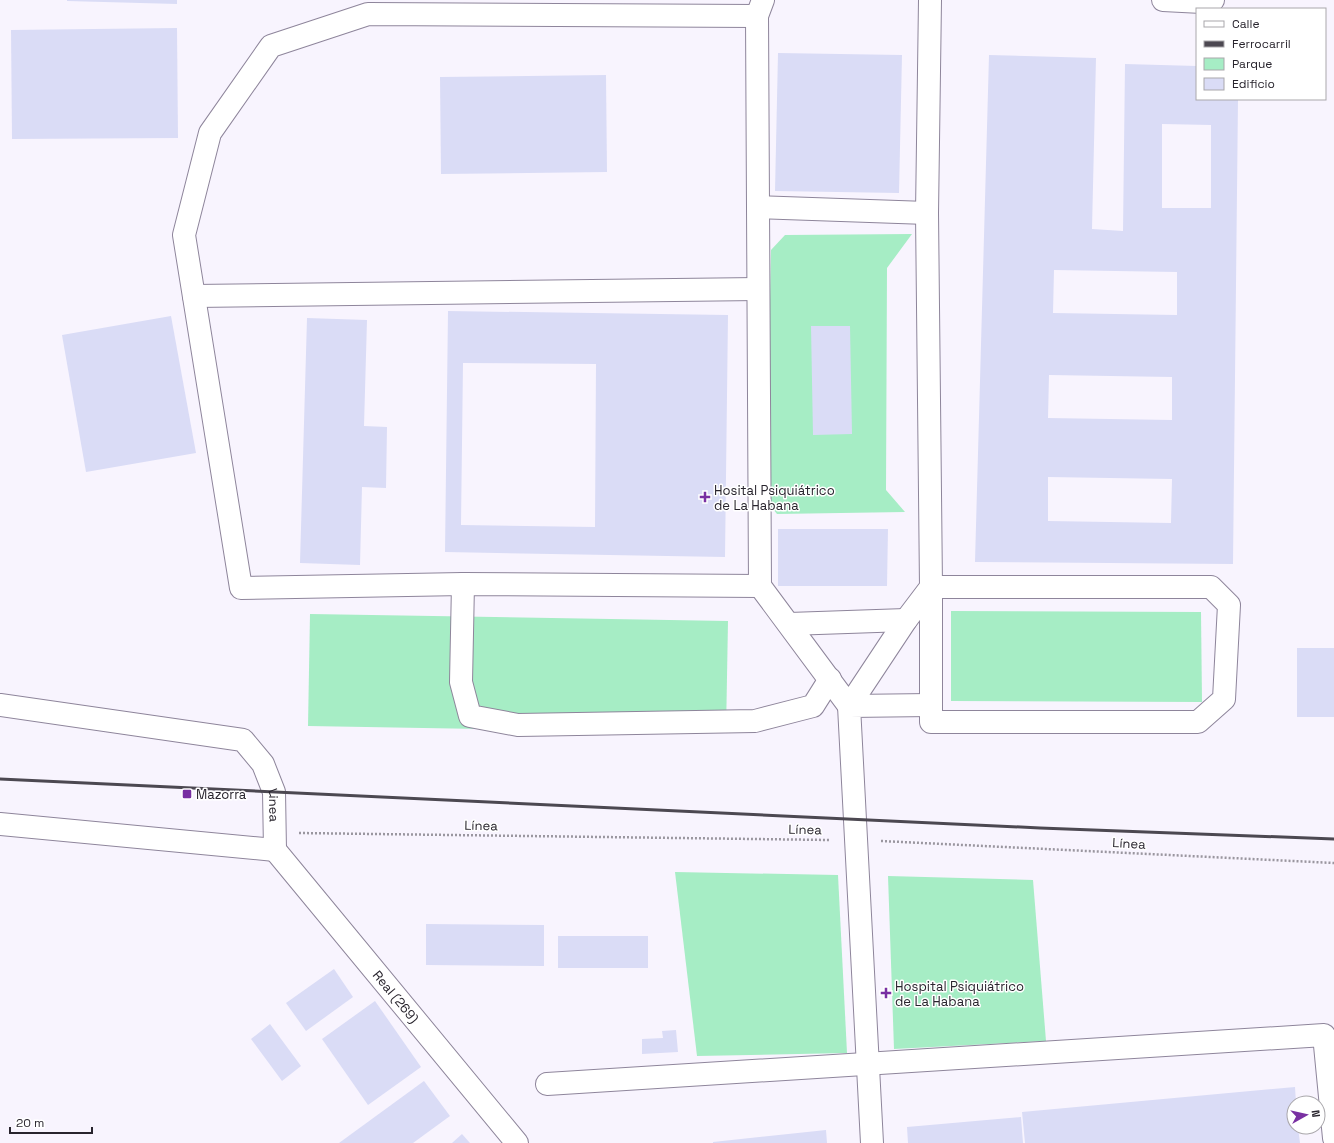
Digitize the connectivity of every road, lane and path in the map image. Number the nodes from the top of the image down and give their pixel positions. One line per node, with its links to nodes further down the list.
1 (930, 0): 6 (street)
2 (1163, 0): 3 (street)
3 (1213, 0)
4 (760, 8): 5 (street); 8 (street)
5 (758, 207): 6 (street); 7 (street)
6 (927, 213): 11 (street)
7 (758, 288): 8 (street); 10 (street)
8 (194, 296): 9 (street)
9 (463, 584): 10 (street); 14 (street)
10 (760, 586): 13 (street)
11 (931, 587): 12 (street); 16 (street); 16 (street)
12 (906, 620): 13 (street); 17 (street)
13 (788, 624): 14 (street)
14 (830, 679): 17 (street)
15 (0, 704): 20 (street, Linea)
16 (931, 705): 17 (street)
17 (849, 706): 19 (street)
18 (0, 824): 20 (street)
19 (857, 840): 20 (path, Línea); 21 (path, Línea); 22 (street)
20 (275, 841): 25 (street, Real (269))
21 (1334, 863)
22 (868, 1063): 23 (street); 24 (street); 26 (street)
23 (547, 1084)
24 (1334, 1138)
25 (517, 1143)
26 (872, 1143)

